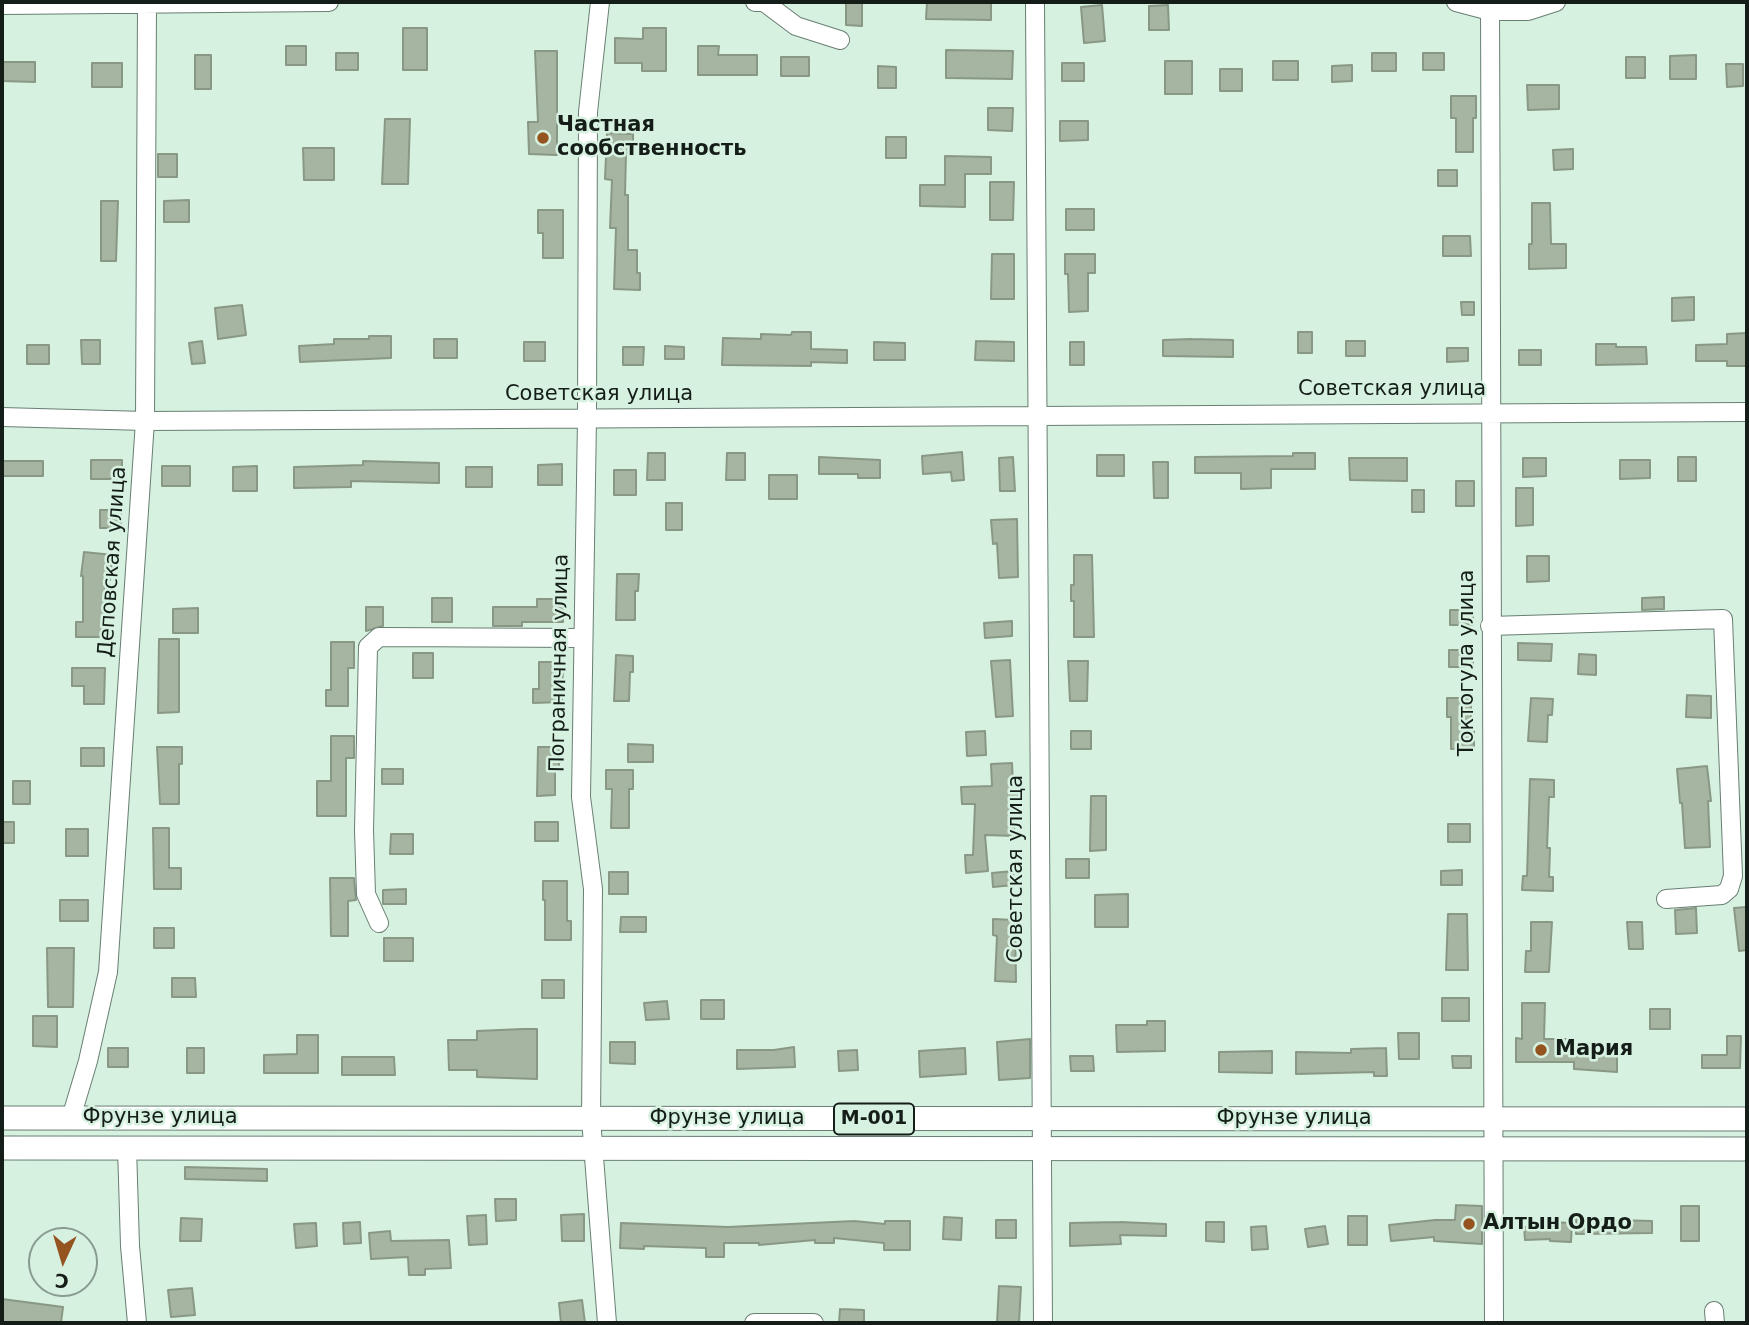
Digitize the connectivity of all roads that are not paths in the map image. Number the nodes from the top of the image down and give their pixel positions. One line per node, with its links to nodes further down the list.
1 (329, 2): 7 (street)
2 (600, 2): 15 (street, Пограничная улица)
3 (755, 2): 10 (street)
4 (1035, 2): 13 (street, Советская улица)
5 (1456, 2): 9 (street)
6 (1556, 2): 9 (street)
7 (147, 4): 8 (street); 16 (street, Деповская улица)
8 (2, 5)
9 (1490, 6): 11 (street, Токтогула улица)
10 (840, 40)
11 (1492, 412): 12 (street, Советская улица); 13 (street, Советская улица); 17 (street, Токтогула улица)
12 (1747, 412)
13 (1037, 415): 15 (street, Советская улица); 24 (street, Советская улица)
14 (2, 417): 16 (street, Советская улица)
15 (587, 418): 16 (street, Советская улица); 18 (street, Пограничная улица)
16 (154, 420): 22 (street, Деповская улица)
17 (1490, 626): 19 (street); 26 (street, Токтогула улица)
18 (583, 638): 20 (street); 23 (street, Пограничная улица)
19 (1665, 899)
20 (379, 923)
21 (2, 1118): 22 (main road, Фрунзе улица / M-001)
22 (71, 1118): 23 (main road, Фрунзе улица / M-001)
23 (591, 1119): 24 (main road, Фрунзе улица / M-001); 29 (street, Пограничная улица)
24 (1042, 1119): 26 (main road, Фрунзе улица / M-001); 30 (street, Советская улица)
25 (1747, 1119): 26 (main road, Фрунзе улица / M-001)
26 (1493, 1120): 31 (street, Токтогула улица)
27 (127, 1147): 28 (main road, Фрунзе улица / M-001); 29 (main road, Фрунзе улица / M-001); 33 (street)
28 (2, 1148)
29 (593, 1149): 30 (main road, Фрунзе улица / M-001); 34 (street, Пограничная улица)
30 (1042, 1149): 31 (main road, Фрунзе улица / M-001); 37 (street, Советская улица)
31 (1493, 1149): 32 (main road, Фрунзе улица / M-001); 38 (street, Токтогула улица)
32 (1747, 1149)
33 (137, 1323)
34 (607, 1323)
35 (754, 1323): 36 (street)
36 (814, 1323)
37 (1043, 1323)
38 (1493, 1323)

